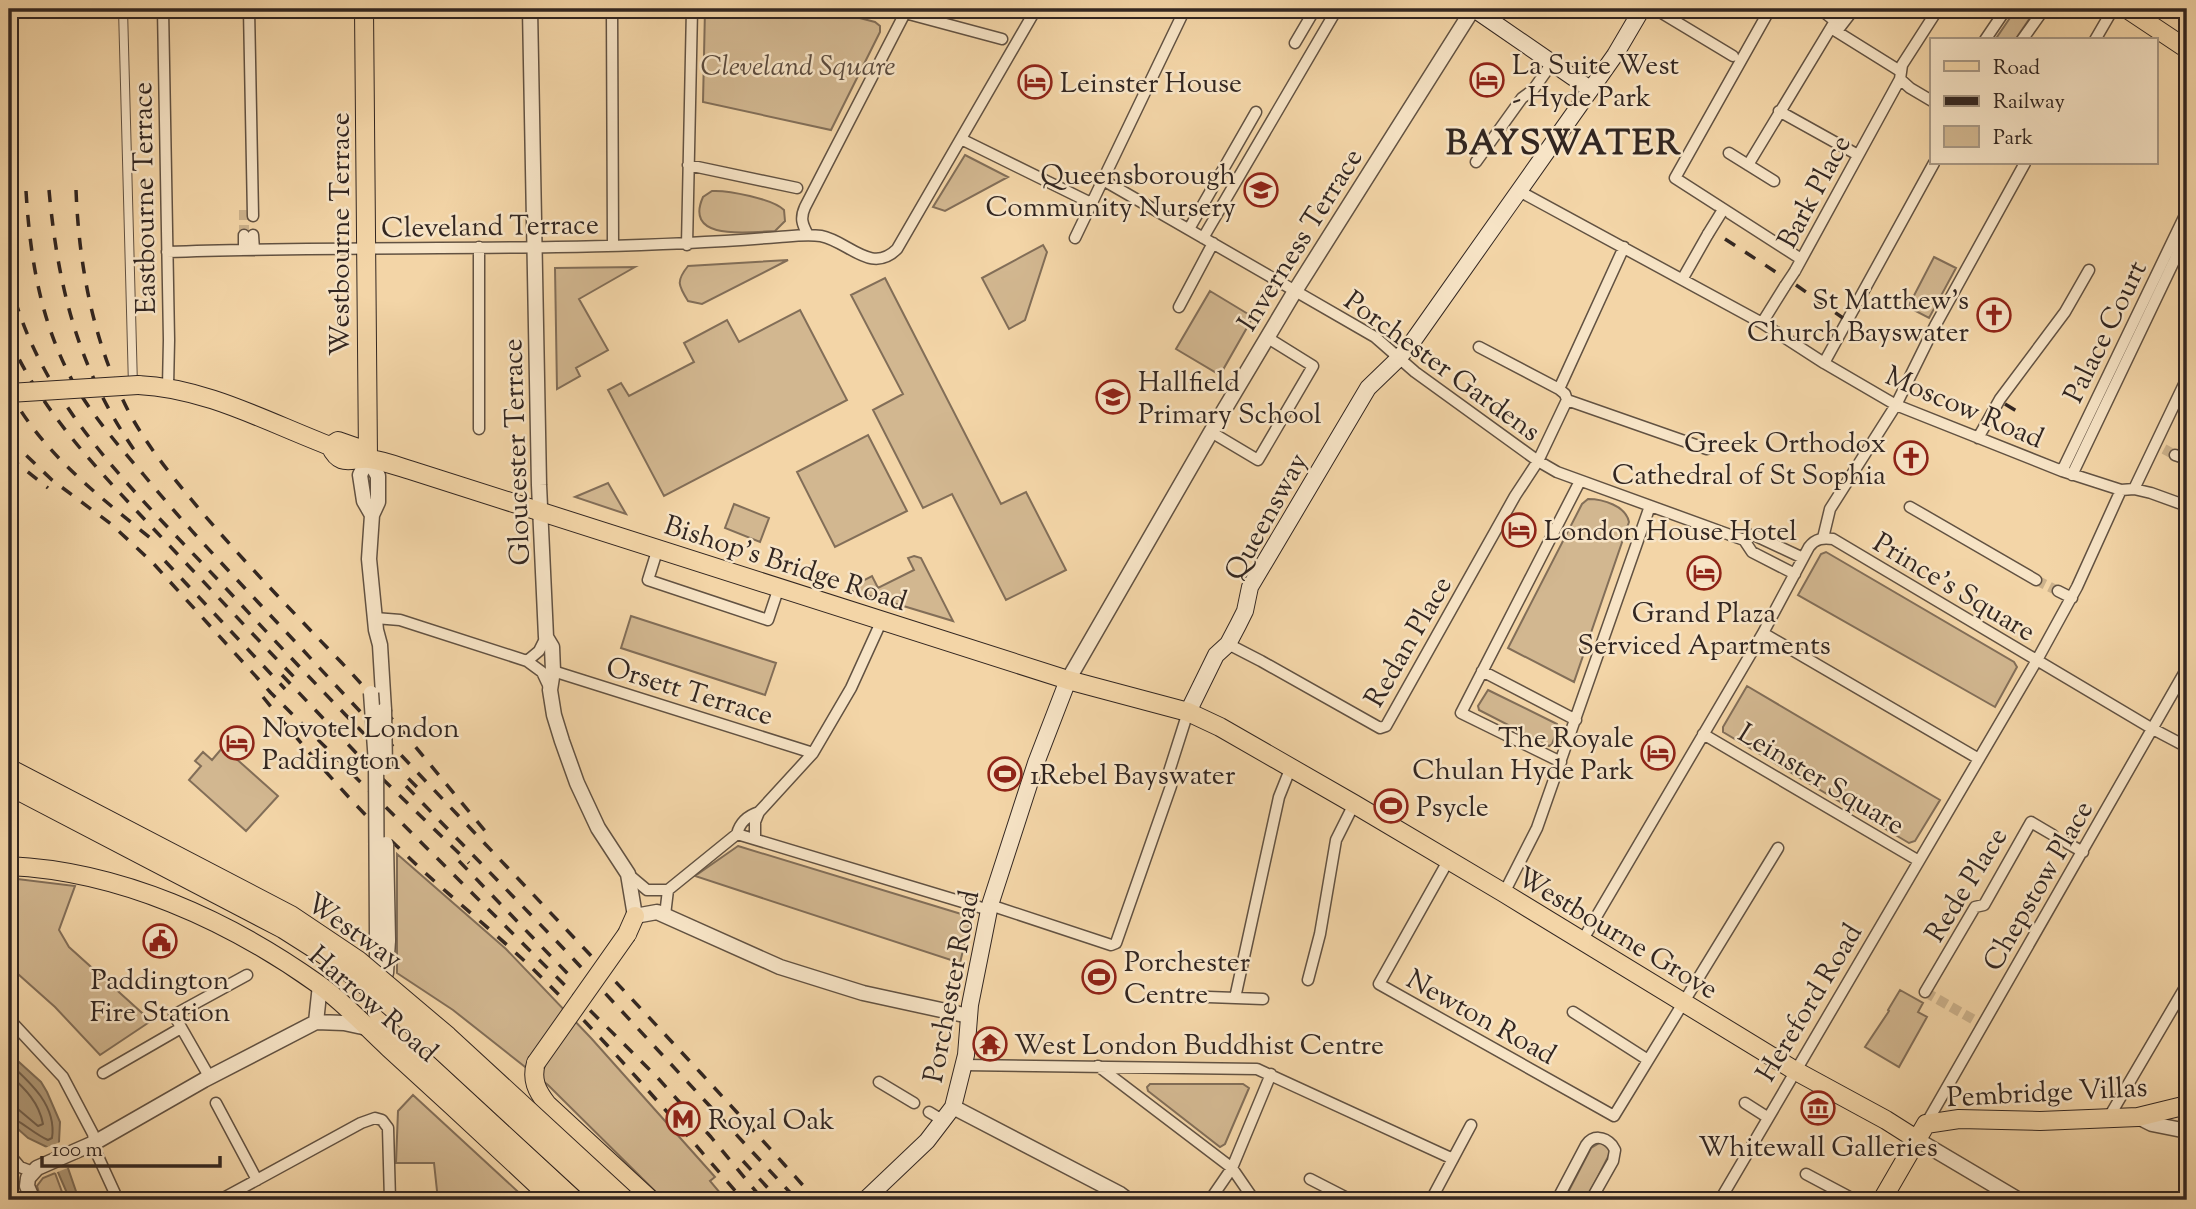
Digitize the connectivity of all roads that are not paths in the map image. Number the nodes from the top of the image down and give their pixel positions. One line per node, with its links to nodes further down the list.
1 (123, 9): 80 (street)
2 (163, 9): 68 (street, Eastbourne Terrace)
3 (249, 9): 54 (street)
4 (364, 9): 66 (main road, Westbourne Terrace)
5 (530, 9): 62 (street, Gloucester Terrace)
6 (612, 9): 63 (street)
7 (692, 9): 45 (street)
8 (890, 9): 24 (street)
9 (1036, 9): 39 (street)
10 (1185, 9): 47 (street)
11 (1315, 9): 30 (street)
12 (1337, 9): 60 (street)
13 (1473, 9): 33 (main road); 72 (street, Inverness Terrace)
14 (1642, 9): 35 (main road, Queensway)
15 (1655, 9): 32 (street)
16 (1770, 9): 52 (street)
17 (1820, 9): 25 (street)
18 (1854, 9): 25 (street)
19 (1938, 9): 34 (street, Bark Place)
20 (2006, 9): 26 (street)
21 (2044, 9): 27 (street)
22 (2113, 9): 28 (street)
23 (2127, 9): 31 (main road)
24 (905, 13): 29 (street); 58 (street)
25 (1834, 29): 34 (street); 37 (street)
26 (1986, 38)
27 (2023, 38)
28 (2096, 38)
29 (1002, 39)
30 (1295, 43)
31 (2187, 49)
32 (1733, 56)
33 (1552, 63): 35 (main road); 42 (street)
34 (1900, 75): 36 (street); 41 (street, Bark Place)
35 (1590, 89): 50 (main road, Queensway)
36 (1930, 100)
37 (1779, 111): 41 (street); 46 (street)
38 (1256, 112): 55 (street)
39 (961, 139): 51 (street); 58 (street, Cleveland Terrace)
40 (1729, 153): 46 (street)
41 (1858, 155): 69 (street, Bark Place)
42 (1476, 162)
43 (1933, 164): 78 (street)
44 (2024, 164): 85 (street)
45 (688, 165): 49 (street); 61 (street)
46 (1748, 165): 48 (street)
47 (1103, 180): 51 (street); 55 (street, Porchester Gardens)
48 (1774, 181)
49 (797, 188)
50 (1519, 191): 65 (street, Moscow Road); 77 (main road, Queensway)
51 (1091, 203): 59 (street)
52 (1722, 211): 69 (street); 71 (street, bridge)
53 (2187, 211): 94 (street, Palace Court)
54 (253, 216)
55 (1189, 229): 60 (street, Porchester Gardens)
56 (2187, 234): 94 (street, Palace Court)
57 (249, 235): 67 (street)
58 (808, 235): 61 (street, Cleveland Terrace)
59 (1075, 238)
60 (1208, 241): 72 (street, Porchester Gardens); 73 (street)
61 (687, 245): 63 (street, Cleveland Terrace)
62 (534, 246): 63 (street, Cleveland Terrace); 64 (street, Cleveland Terrace); 101 (street, Gloucester Terrace)
63 (614, 246)
64 (479, 247): 66 (street, Cleveland Terrace); 86 (street)
65 (1624, 247): 71 (street, Moscow Road); 82 (street)
66 (365, 249): 67 (street, Cleveland Terrace); 91 (main road, Westbourne Terrace)
67 (249, 250): 68 (street, Cleveland Terrace)
68 (167, 252): 81 (street, Eastbourne Terrace)
69 (1801, 259): 74 (street, Bark Place, bridge)
70 (2089, 270): 88 (street)
71 (1683, 278): 74 (street, Moscow Road)
72 (1296, 291): 75 (street, Inverness Terrace); 77 (street, Porchester Gardens)
73 (1179, 307)
74 (1762, 323): 78 (street, Moscow Road)
75 (1268, 338): 87 (street, Inverness Terrace); 87 (street)
76 (1479, 347): 82 (street)
77 (1398, 359): 93 (street, Porchester Gardens); 115 (main road, Queensway)
78 (1824, 363): 85 (street, Moscow Road)
79 (2187, 378): 96 (street)
80 (136, 385): 81 (main road, Bishop's Bridge Road); 83 (main road, Bishop's Bridge Road, bridge)
81 (167, 387): 91 (main road, Bishop's Bridge Road)
82 (1559, 389): 84 (street)
83 (9, 393)
84 (1567, 400): 89 (street); 93 (street)
85 (1896, 405): 88 (street, Moscow Road); 102 (street)
86 (480, 429)
87 (1211, 432): 121 (street, Inverness Terrace)
88 (1978, 438): 94 (street, Moscow Road)
89 (1707, 449)
90 (2175, 454): 92 (street)
91 (368, 458): 101 (main road, Bishop's Bridge Road); 112 (street, Westbourne Terrace)
92 (2187, 459)
93 (1538, 461): 95 (street, Porchester Gardens); 115 (street, Redan Place)
94 (2067, 473): 97 (street, Moscow Road)
95 (1580, 481): 98 (street, Porchester Gardens); 120 (street)
96 (2134, 489): 97 (street, Moscow Road); 99 (street, Moscow Road)
97 (2121, 490): 110 (street)
98 (1650, 506): 103 (street, Porchester Gardens); 124 (street)
99 (2187, 506)
100 (1910, 508): 107 (street)
101 (539, 510): 104 (main road, Bishop's Bridge Road); 114 (street, Gloucester Terrace)
102 (1823, 538): 105 (street); 117 (street, Prince's Square)
103 (1744, 540): 105 (street); 106 (street)
104 (658, 548): 108 (main road, Bishop's Bridge Road); 108 (street)
105 (1803, 558): 106 (street)
106 (1795, 574): 113 (street)
107 (2036, 580)
108 (779, 587): 111 (main road, Bishop's Bridge Road)
109 (2058, 591): 110 (street)
110 (2072, 598): 117 (street)
111 (882, 620): 121 (main road, Bishop's Bridge Road); 128 (street)
112 (375, 624): 116 (street); 152 (street, Westbourne Terrace, bridge); 152 (street, Westbourne Terrace, bridge)
113 (1763, 633): 126 (street, Leinster Square); 129 (street)
114 (546, 637): 116 (street); 119 (street, Gloucester Terrace)
115 (1228, 644): 123 (main road, Queensway)
116 (527, 660): 122 (street)
117 (2037, 660): 125 (street); 129 (street, Prince's Square)
118 (2187, 668): 125 (street, Chepstow Place)
119 (553, 671): 122 (street, Gloucester Terrace); 128 (street, Orsett Terrace)
120 (1482, 671): 124 (street); 130 (street)
121 (1068, 680): 123 (main road, Bishop's Bridge Road); 149 (main road, Porchester Road)
122 (550, 690): 146 (street, Gloucester Terrace)
123 (1188, 712): 131 (main road, Westbourne Grove); 149 (street, Queensway)
124 (1576, 720): 130 (street)
125 (2151, 728): 127 (street); 142 (street, Chepstow Place)
126 (1703, 734): 144 (street, Leinster Square); 153 (street, Leinster Square)
127 (2187, 747)
128 (813, 753): 135 (street)
129 (1979, 759): 136 (street, Leinster Square)
130 (1561, 762): 148 (street)
131 (1291, 767): 134 (main road, Westbourne Grove); 160 (street)
132 (9, 768): 207 (main road, Westway, bridge)
133 (9, 786): 206 (main road, Westway, bridge)
134 (1354, 804): 143 (main road, Westbourne Grove); 156 (street)
135 (758, 811): 137 (street); 139 (street)
136 (1938, 828): 144 (street, Hereford Road)
137 (737, 834): 139 (street); 147 (street)
138 (2053, 835): 159 (street, Rede Place)
139 (755, 839): 149 (street)
140 (2067, 843): 142 (street)
141 (1778, 848): 163 (street)
142 (2082, 852): 189 (street, Chepstow Place)
143 (1448, 861): 148 (main road, Westbourne Grove); 171 (street, Newton Road)
144 (1919, 862): 174 (street, Hereford Road)
145 (9, 866): 158 (main road, Harrow Road)
146 (628, 874): 147 (street, Gloucester Terrace); 151 (street, Gloucester Terrace)
147 (668, 890): 150 (street)
148 (1504, 893): 153 (main road, Westbourne Grove)
149 (989, 907): 166 (main road, Porchester Road)
150 (665, 915): 151 (street); 166 (street)
151 (635, 916): 208 (main road, bridge)
152 (382, 938): 154 (street)
153 (1582, 941): 163 (main road, Westbourne Grove)
154 (381, 969)
155 (247, 975): 169 (street)
156 (1308, 980)
157 (2187, 984): 186 (street)
158 (320, 985): 168 (street); 170 (main road, Harrow Road)
159 (1925, 992)
160 (1236, 993): 161 (street); 162 (street)
161 (1181, 996)
162 (1263, 999)
163 (1684, 1002): 171 (street); 174 (main road, Westbourne Grove)
164 (377, 1012): 205 (main road)
165 (1573, 1012): 171 (street)
166 (969, 1016): 172 (main road, Porchester Road)
167 (9, 1019): 191 (street)
168 (316, 1021): 170 (street); 177 (street)
169 (181, 1028): 175 (street); 177 (street)
170 (367, 1028): 204 (main road, Harrow Road)
171 (1648, 1060)
172 (964, 1065): 173 (street); 184 (main road, Porchester Road)
173 (1098, 1066): 176 (street); 194 (street)
174 (1794, 1070): 185 (street, Hereford Road); 189 (main road, Westbourne Grove)
175 (103, 1073)
176 (1271, 1074): 193 (street); 194 (street)
177 (210, 1078): 191 (street)
178 (879, 1082): 180 (street)
179 (216, 1103): 198 (street)
180 (914, 1103)
181 (1745, 1103): 185 (street)
182 (2187, 1105): 187 (main road, Pembridge Villas)
183 (929, 1112): 184 (street)
184 (949, 1114): 199 (main road, Porchester Road); 209 (street)
185 (1767, 1117): 216 (street, Hereford Road)
186 (2109, 1117): 187 (main road, Pembridge Villas); 189 (main road, Pembridge Villas)
187 (2138, 1117): 190 (street)
188 (1471, 1125): 193 (street)
189 (1921, 1131): 218 (main road); 219 (street, Westbourne Grove)
190 (2187, 1131)
191 (94, 1143): 195 (street); 201 (street)
192 (9, 1154): 195 (street)
193 (1453, 1159): 213 (street)
194 (1232, 1168): 210 (street); 211 (street)
195 (33, 1172): 200 (street)
196 (1806, 1174): 217 (street)
197 (1311, 1179): 212 (street)
198 (257, 1180): 202 (street); 203 (street)
199 (866, 1199)
200 (33, 1200)
201 (118, 1200)
202 (220, 1200)
203 (390, 1200)
204 (553, 1200)
205 (575, 1200)
206 (603, 1200)
207 (626, 1200)
208 (651, 1200)
209 (1128, 1200)
210 (1210, 1200)
211 (1254, 1200)
212 (1351, 1200)
213 (1431, 1200)
214 (1557, 1200): 215 (street)
215 (1591, 1200)
216 (1720, 1200)
217 (1854, 1200)
218 (1882, 1200)
219 (2019, 1200)

